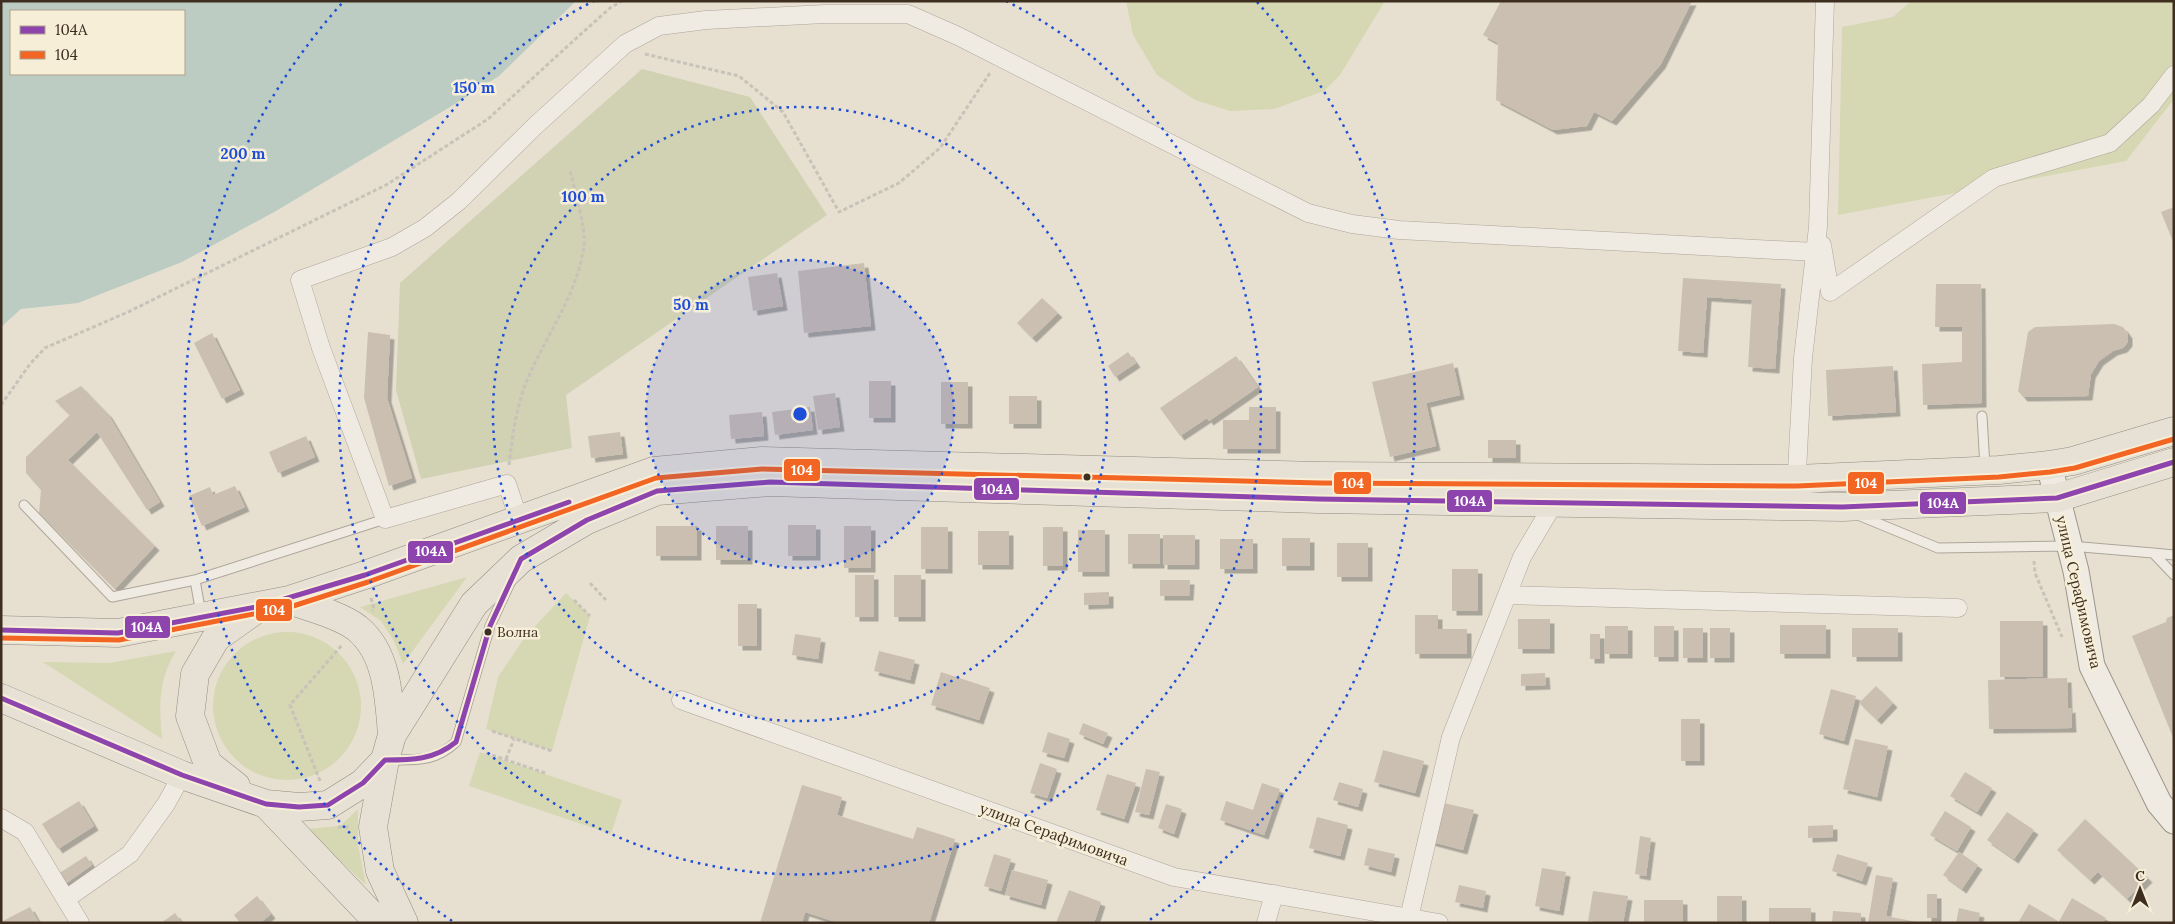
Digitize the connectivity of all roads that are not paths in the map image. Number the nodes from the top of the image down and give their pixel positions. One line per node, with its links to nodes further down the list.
1 (1825, 1): 3 (street)
2 (2174, 75): 3 (street)
3 (1818, 227): 4 (street)
4 (1815, 252): 10 (street); 15 (street)
5 (1982, 416): 9 (lane)
6 (2174, 432): 8 (main road)
7 (2174, 462): 11 (main road)
8 (2049, 465): 9 (main road); 11 (street, улица Серафимовича)
9 (1985, 470): 10 (main road)
10 (1796, 492): 12 (main road); 14 (main road); 16 (main road)
11 (2057, 498): 14 (main road); 17 (street, улица Серафимовича)
12 (1554, 503): 20 (main road); 23 (street)
13 (24, 505): 22 (lane)
14 (1842, 507): 17 (lane)
15 (385, 519): 16 (street); 22 (lane)
16 (519, 520): 24 (main road)
17 (2070, 546): 18 (lane); 36 (street, улица Серафимовича)
18 (2153, 553): 19 (lane); 21 (lane)
19 (2174, 555)
20 (522, 559): 32 (main road); 32 (lane)
21 (2174, 575)
22 (195, 580): 27 (lane)
23 (1508, 595): 26 (street); 39 (street)
24 (289, 600): 25 (main road); 32 (main road)
25 (261, 606): 27 (main road); 31 (main road)
26 (1958, 608)
27 (202, 618): 28 (main road)
28 (1, 630)
29 (1, 698): 33 (main road)
30 (681, 700): 37 (street, улица Серафимовича)
31 (190, 716): 33 (main road); 34 (main road)
32 (389, 748): 34 (main road); 42 (main road)
33 (182, 775): 34 (main road); 38 (street)
34 (258, 801): 41 (main road)
35 (1, 818): 38 (street)
36 (2174, 821)
37 (1274, 894): 39 (street, улица Серафимовича); 43 (street)
38 (66, 899): 40 (street)
39 (1409, 918): 44 (street, улица Серафимовича)
40 (80, 923)
41 (379, 923)
42 (404, 923)
43 (1266, 923)
44 (1439, 923)

